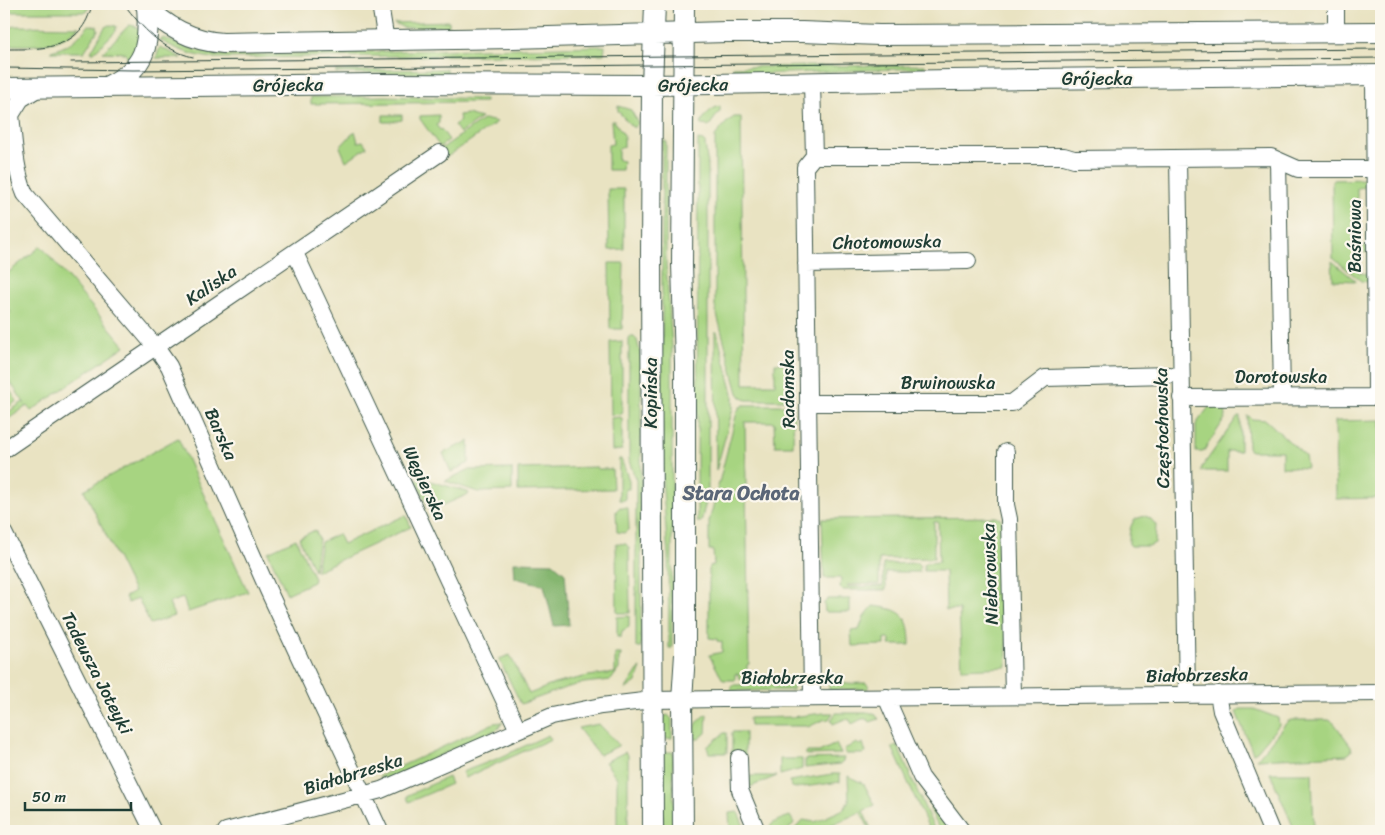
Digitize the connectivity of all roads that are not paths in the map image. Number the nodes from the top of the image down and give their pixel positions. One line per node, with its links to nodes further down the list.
1 (380, 4): 10 (street)
2 (655, 4): 9 (main road, Kopińska)
3 (684, 4): 8 (main road, Kopińska)
4 (1336, 4): 6 (street)
5 (146, 5): 10 (main road); 15 (main road)
6 (1336, 32): 7 (main road); 8 (main road)
7 (1381, 32)
8 (683, 33): 9 (main road); 13 (main road, Kopińska)
9 (654, 34): 10 (main road); 14 (main road, Kopińska)
10 (386, 41)
11 (1378, 75): 12 (main road, Grójecka); 22 (street, Baśniowa)
12 (812, 83): 13 (main road, Grójecka); 19 (street, Radomska)
13 (683, 85): 14 (main road, Grójecka); 42 (main road, Kopińska)
14 (652, 86): 15 (main road, Grójecka); 41 (main road, Kopińska)
15 (107, 87): 17 (main road, Grójecka)
16 (4, 88): 17 (main road, Grójecka)
17 (39, 88): 26 (street, Barska)
18 (440, 153): 23 (street, Kaliska)
19 (814, 156): 20 (street); 25 (street, Radomska)
20 (1178, 159): 21 (street); 30 (street, Częstochowska)
21 (1278, 160): 22 (street); 28 (street)
22 (1378, 169): 29 (street, Baśniowa)
23 (295, 253): 26 (street, Kaliska); 43 (street, Węgierska)
24 (968, 261): 25 (street, Chotomowska)
25 (806, 264): 31 (street, Radomska)
26 (156, 346): 32 (street, Kaliska); 45 (street, Barska)
27 (1170, 374): 31 (street, Brwinowska)
28 (1282, 397): 29 (street, Dorotowska); 30 (street, Dorotowska)
29 (1379, 397)
30 (1181, 398): 38 (street, Częstochowska)
31 (808, 403): 40 (street, Radomska)
32 (4, 450)
33 (1006, 452): 37 (street, Nieborowska)
34 (4, 533): 46 (street, Tadeusza Joteyki)
35 (1381, 693): 36 (street, Białobrzeska)
36 (1218, 694): 38 (street, Białobrzeska); 53 (street)
37 (1013, 695): 38 (street, Białobrzeska); 39 (street, Białobrzeska)
38 (1186, 695)
39 (886, 697): 40 (street, Białobrzeska); 52 (street)
40 (812, 698): 42 (street, Białobrzeska)
41 (652, 700): 42 (street, Białobrzeska); 43 (street, Białobrzeska); 49 (main road, Kopińska)
42 (682, 700): 50 (main road, Kopińska)
43 (518, 730): 45 (street, Białobrzeska)
44 (739, 758): 51 (street)
45 (363, 795): 47 (street, Białobrzeska); 48 (street, Barska)
46 (154, 831)
47 (226, 831)
48 (380, 831)
49 (653, 831)
50 (683, 831)
51 (757, 831)
52 (962, 831)
53 (1271, 831)

